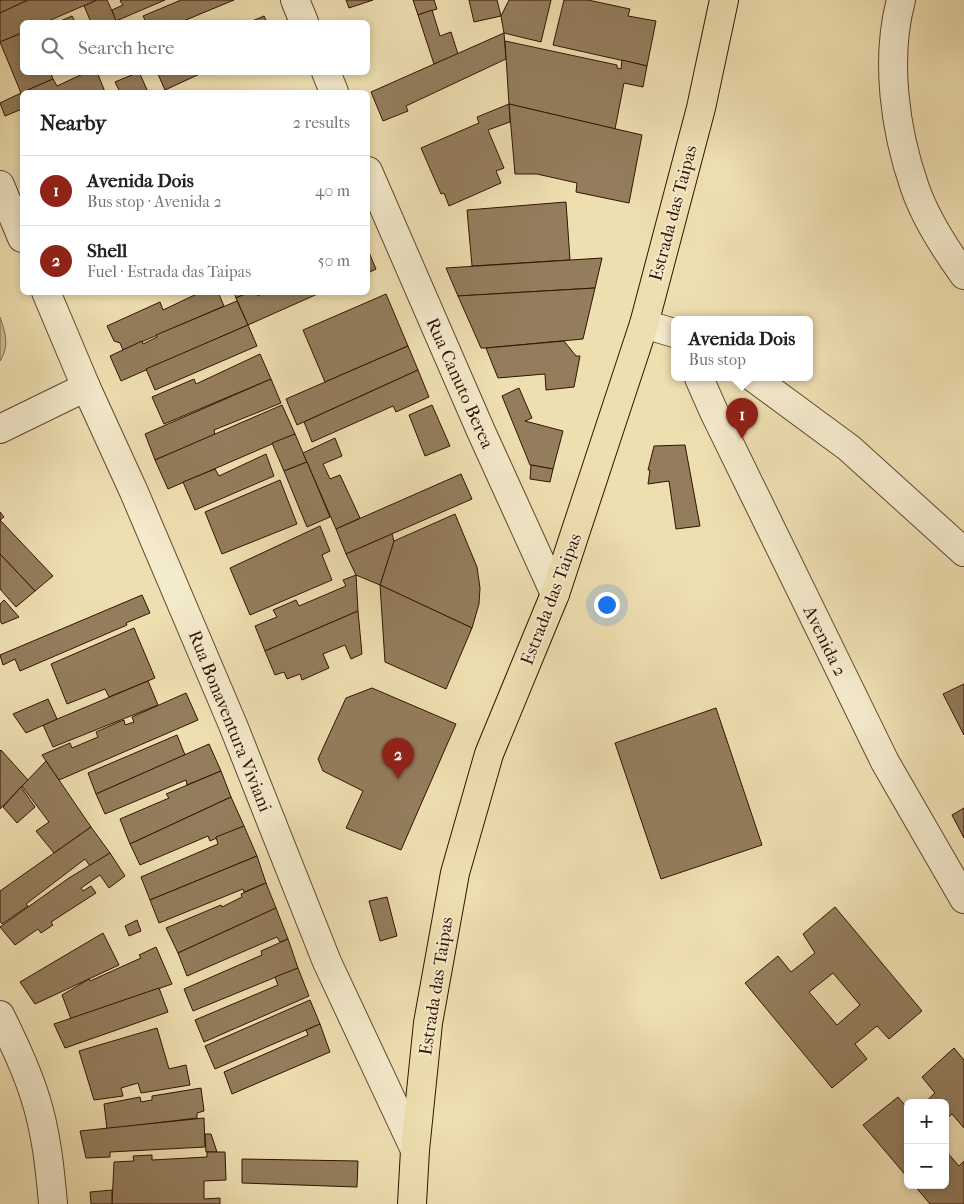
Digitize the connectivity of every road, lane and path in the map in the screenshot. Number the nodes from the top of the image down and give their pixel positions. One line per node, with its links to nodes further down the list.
1 (294, 0): 4 (street)
2 (724, 0): 12 (main road, Estrada das Taipas)
3 (901, 0): 10 (street)
4 (303, 20)
5 (327, 75): 6 (street)
6 (333, 90)
7 (370, 176): 19 (street, Rua Canuto Berea)
8 (0, 184): 9 (street)
9 (20, 233)
10 (964, 275)
11 (47, 295): 16 (street, Rua Bonaventura Viviani)
12 (644, 324): 13 (street); 19 (main road, Estrada das Taipas)
13 (671, 332)
14 (700, 381): 20 (street, Avenida 2)
15 (758, 381): 18 (street)
16 (86, 387): 17 (street); 22 (street, Rua Bonaventura Viviani)
17 (0, 429)
18 (964, 552)
19 (556, 594): 22 (main road, Estrada das Taipas)
20 (964, 898)
21 (0, 1014): 23 (street)
22 (415, 1150): 24 (main road, Estrada das Taipas)
23 (53, 1204)
24 (412, 1204)

